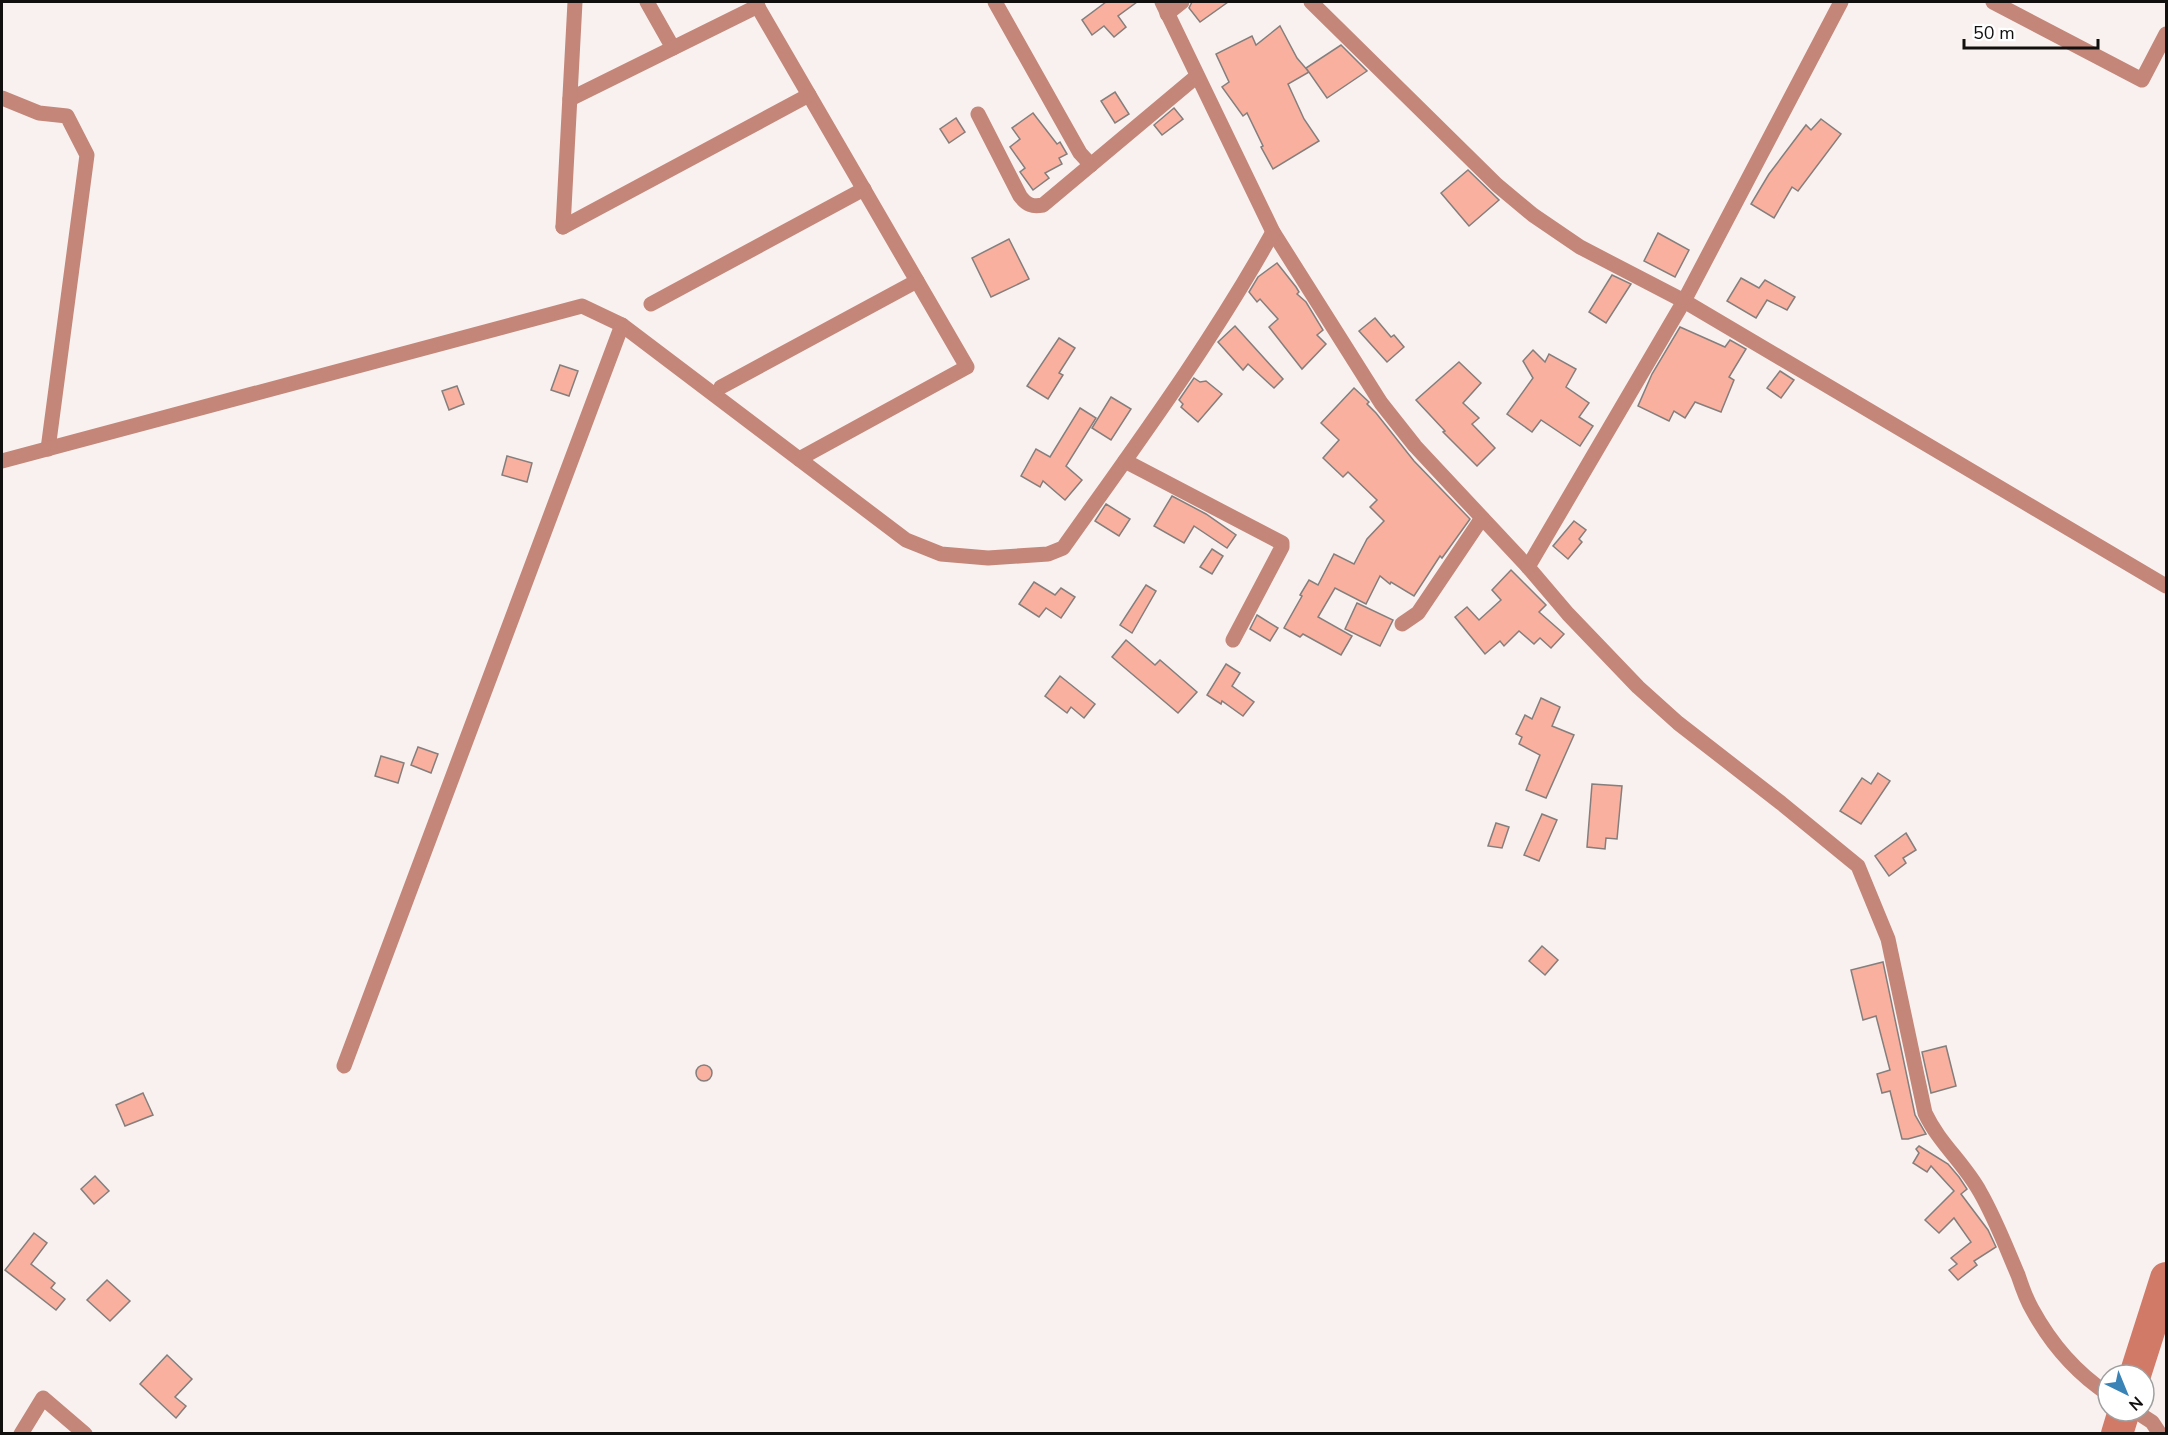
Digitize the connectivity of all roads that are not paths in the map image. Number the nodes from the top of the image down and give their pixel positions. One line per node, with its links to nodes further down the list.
1 (575, 2): 15 (street)
2 (647, 2): 11 (street)
3 (995, 2): 17 (street)
4 (1182, 2): 9 (street)
5 (1311, 2): 21 (street)
6 (1841, 2): 21 (street)
7 (1993, 2): 10 (street)
8 (757, 4): 11 (street); 13 (street)
9 (1164, 8): 12 (street)
10 (2166, 34)
11 (673, 48): 15 (street)
12 (1197, 76): 17 (street); 19 (street)
13 (810, 95): 15 (street); 18 (street)
14 (2, 98): 25 (street)
15 (570, 99)
16 (978, 114): 17 (street)
17 (1092, 165)
18 (864, 189): 20 (street); 22 (street)
19 (1274, 232): 28 (street); 29 (street)
20 (917, 282): 24 (street); 26 (street)
21 (1684, 301): 30 (street); 31 (street)
22 (651, 304)
23 (622, 325): 25 (street); 26 (street); 34 (street)
24 (721, 387)
25 (48, 449): 27 (street)
26 (799, 459): 28 (street)
27 (2, 461)
28 (1125, 461): 33 (street)
29 (1482, 518): 30 (street); 32 (street)
30 (1528, 567): 35 (street)
31 (2166, 586)
32 (1402, 624)
33 (1233, 640)
34 (344, 1066)
35 (2096, 1384)
36 (21, 1434): 37 (street)
37 (85, 1434)

